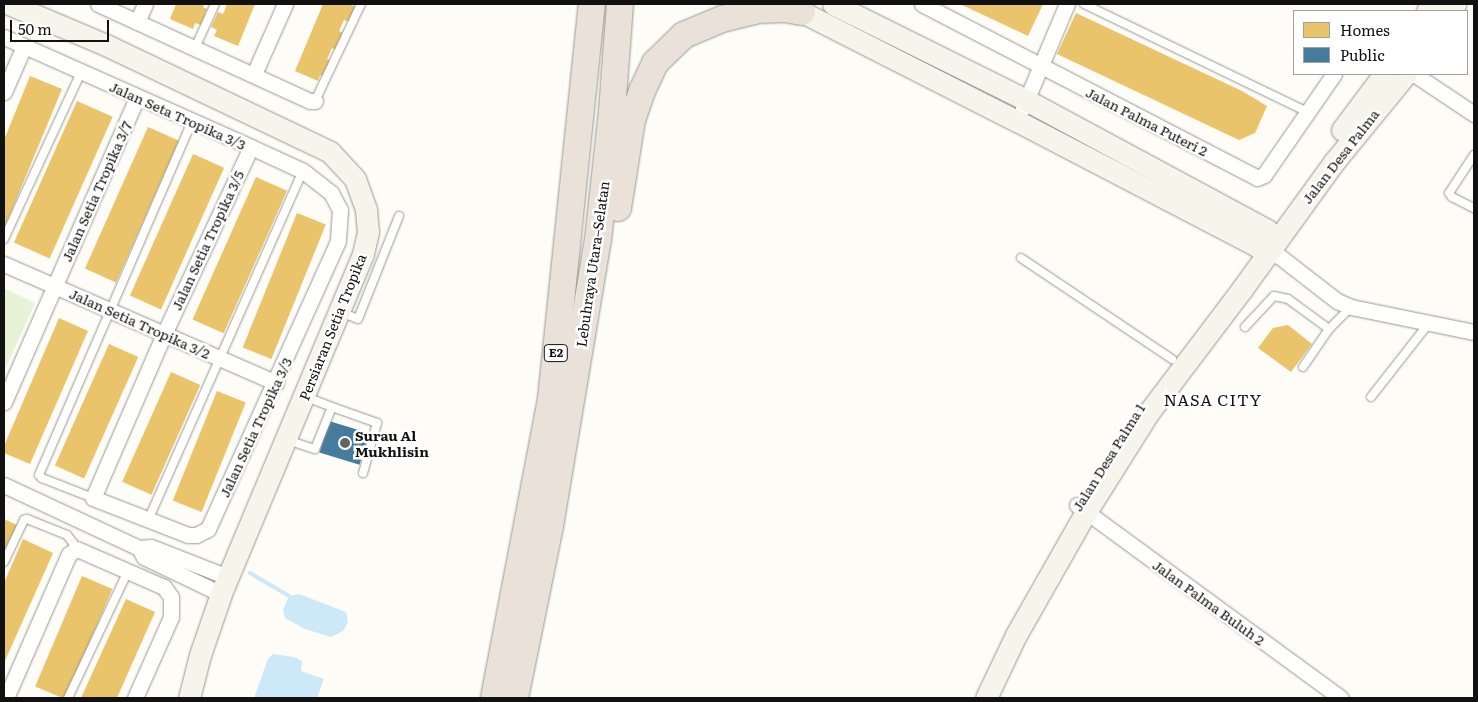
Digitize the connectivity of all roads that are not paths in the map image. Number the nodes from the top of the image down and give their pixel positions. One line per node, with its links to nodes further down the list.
1 (9, 4): 46 (street, Persiaran Setia Tropika)
2 (98, 4): 14 (street)
3 (145, 4): 14 (street)
4 (215, 4): 17 (lane)
5 (285, 4): 20 (street)
6 (361, 4): 28 (lane)
7 (592, 4): 75 (highway, Lebuhraya Utara–Selatan / E2)
8 (620, 4): 66 (highway, Lebuhraya Utara–Selatan / E2)
9 (833, 4): 27 (street)
10 (922, 4): 18 (street, Jalan Palma Puteri 2)
11 (1067, 4): 18 (street)
12 (1084, 4): 29 (lane)
13 (802, 12): 31 (street); 66 (highway)
14 (137, 22): 17 (street)
15 (4, 37): 16 (street, Jalan Seta Tropika 3/3)
16 (24, 46): 19 (street, Jalan Seta Tropika 3/3); 25 (street)
17 (196, 48): 20 (street)
18 (1039, 66): 27 (street); 29 (street, Jalan Palma Puteri 2)
19 (80, 72): 26 (street, Jalan Seta Tropika 3/3); 39 (lane)
20 (254, 74): 28 (street)
21 (1333, 75): 29 (street, Jalan Palma Puteri 2)
22 (1383, 75): 40 (street, Jalan Desa Palma)
23 (1405, 75): 40 (street, Jalan Desa Palma)
24 (1416, 75): 30 (street)
25 (4, 92)
26 (138, 97): 32 (street, Jalan Seta Tropika 3/3); 43 (street, Jalan Setia Tropika 3/7)
27 (1026, 100): 31 (street); 40 (street)
28 (315, 101)
29 (1307, 112)
30 (1474, 114)
31 (1017, 121): 40 (street)
32 (192, 122): 33 (street, Jalan Seta Tropika 3/3); 45 (lane)
33 (250, 147): 35 (street, Jalan Seta Tropika 3/3); 51 (street, Jalan Setia Tropika 3/5)
34 (1474, 155): 36 (lane)
35 (303, 171): 37 (street, Jalan Seta Tropika 3/3); 52 (lane)
36 (1474, 208)
37 (340, 210): 55 (street, Jalan Setia Tropika 3/3)
38 (400, 216): 46 (lane)
39 (4, 239)
40 (1269, 245): 44 (street); 53 (street, Jalan Desa Palma 1); 64 (street, Jalan Desa Palma 1)
41 (1021, 258): 53 (lane)
42 (4, 264): 43 (street, Jalan Setia Tropika 3/2)
43 (54, 286): 45 (street, Jalan Setia Tropika 3/2); 58 (street, Jalan Setia Tropika 3/7)
44 (1351, 307): 47 (street); 49 (lane)
45 (111, 311): 51 (street, Jalan Setia Tropika 3/2); 63 (lane)
46 (340, 312): 56 (street, Persiaran Setia Tropika)
47 (1429, 323): 50 (street); 57 (lane)
48 (1245, 327): 49 (lane)
49 (1329, 329): 54 (lane)
50 (1474, 332)
51 (164, 334): 52 (street, Jalan Setia Tropika 3/2); 63 (street, Jalan Setia Tropika 3/5)
52 (220, 358): 55 (street, Jalan Setia Tropika 3/2); 65 (lane)
53 (1172, 359): 64 (street, Jalan Desa Palma 1)
54 (1303, 367)
55 (276, 383): 65 (street, Jalan Setia Tropika 3/3)
56 (304, 396): 59 (lane); 60 (street, Persiaran Setia Tropika)
57 (1371, 398)
58 (4, 402)
59 (332, 407): 60 (lane); 61 (lane)
60 (285, 440): 70 (street, Persiaran Setia Tropika)
61 (363, 473)
62 (4, 485): 70 (street)
63 (94, 498): 65 (street, Jalan Setia Tropika 3/3)
64 (1081, 509): 77 (street, Jalan Desa Palma 1); 78 (street, Jalan Desa Palma 1); 79 (street, Jalan Palma Buluh 2)
65 (149, 518)
66 (550, 526): 76 (highway, Lebuhraya Utara–Selatan / E2)
67 (71, 552): 68 (lane); 69 (street); 71 (street)
68 (4, 562)
69 (128, 571): 72 (lane); 73 (street)
70 (224, 585): 74 (street, Persiaran Setia Tropika)
71 (6, 698)
72 (68, 698)
73 (135, 698)
74 (189, 698)
75 (494, 698)
76 (515, 698)
77 (971, 698)
78 (986, 698)
79 (1341, 698)

